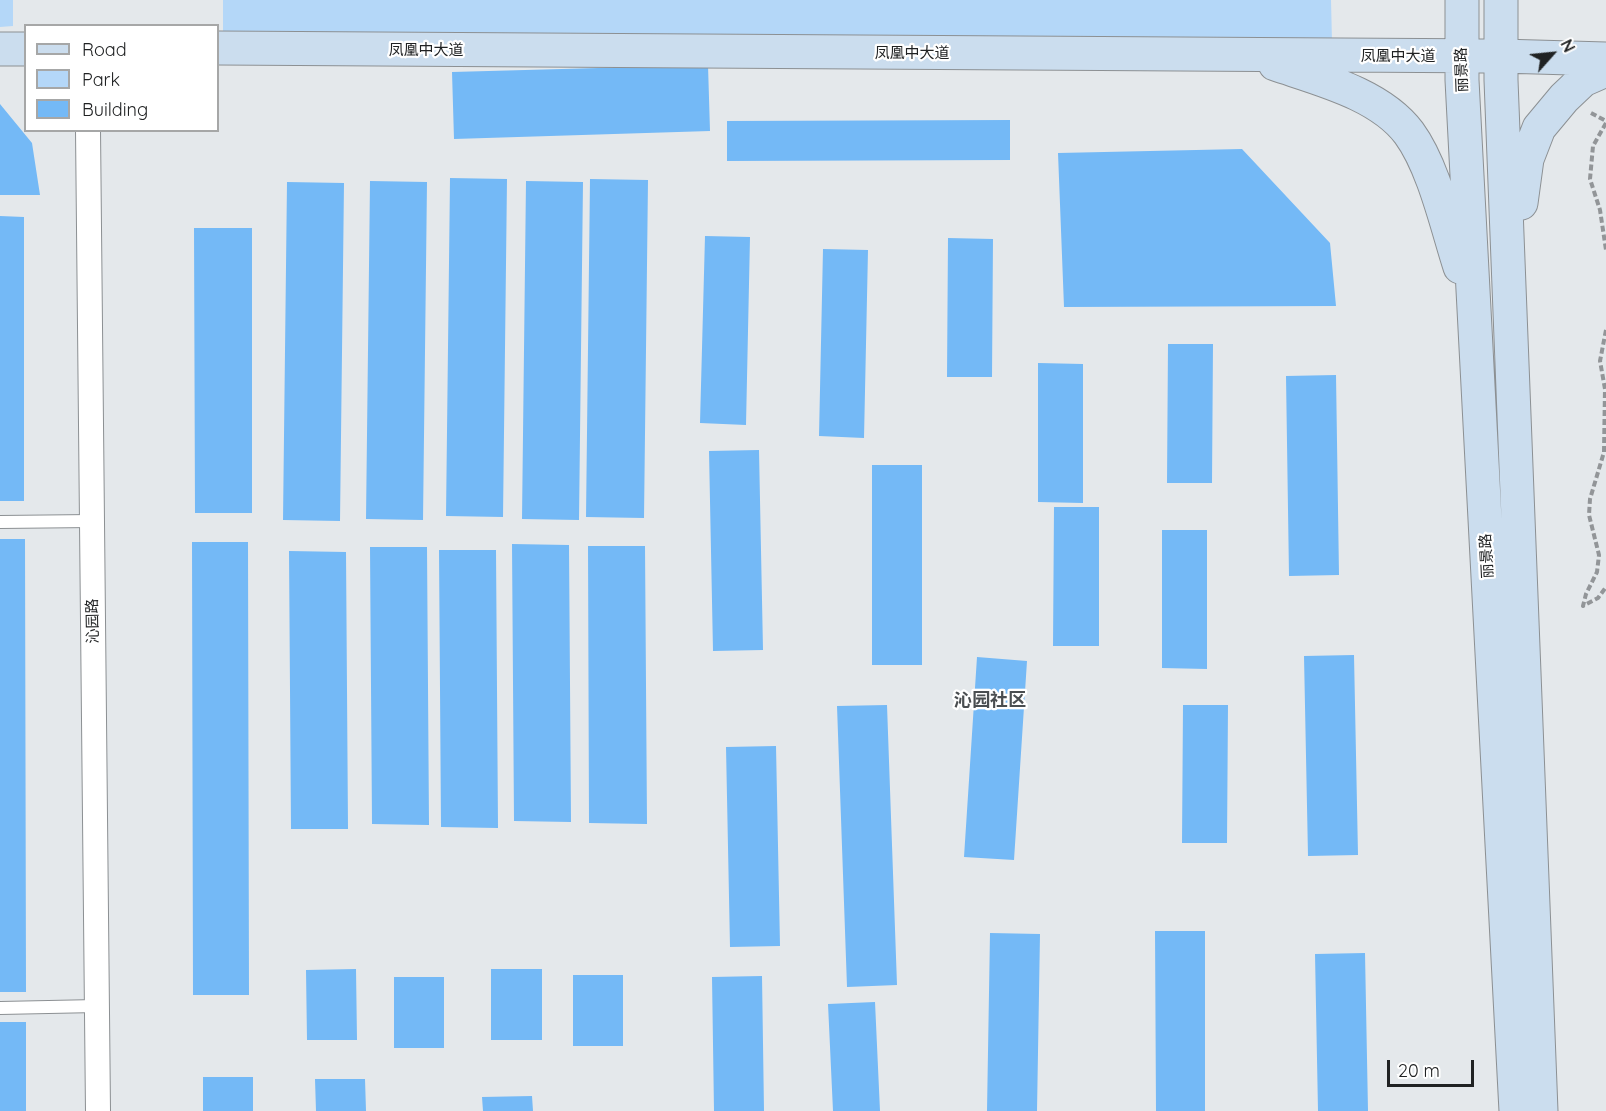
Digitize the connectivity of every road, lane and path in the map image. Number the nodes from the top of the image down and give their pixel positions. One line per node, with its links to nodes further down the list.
1 (1462, 0): 8 (street, 丽景路)
2 (1501, 0): 7 (street)
3 (24, 48): 5 (street)
4 (219, 48): 6 (street, 凤凰中大道)
5 (0, 49)
6 (1247, 55): 8 (street, 凤凰中大道); 15 (street)
7 (1501, 56): 8 (street, 凤凰中大道); 9 (street, 凤凰中大道); 14 (street)
8 (1461, 57): 15 (street, 丽景路)
9 (1606, 59)
10 (1606, 70): 14 (street)
11 (1606, 123): 13 (path)
12 (88, 132): 18 (street, 沁园路)
13 (1606, 250)
14 (1509, 285): 25 (street)
15 (1474, 311): 24 (street, 丽景路)
16 (1606, 330): 17 (path)
17 (1605, 391): 20 (path)
18 (92, 521): 19 (lane); 21 (street, 沁园路)
19 (0, 522)
20 (1606, 587)
21 (97, 1006): 22 (lane); 23 (street, 沁园路)
22 (0, 1008)
23 (98, 1111)
24 (1516, 1111)
25 (1541, 1111)

